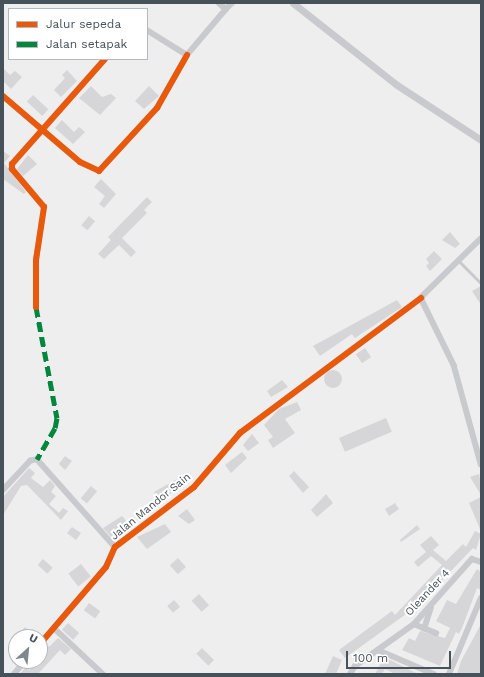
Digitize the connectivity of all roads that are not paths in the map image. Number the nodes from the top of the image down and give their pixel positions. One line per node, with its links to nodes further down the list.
1 (219, 3): 4 (street)
2 (232, 3): 4 (street)
3 (293, 3): 10 (street)
4 (226, 9): 6 (street)
5 (148, 31): 6 (street)
6 (187, 55): 9 (street)
7 (104, 60): 9 (street)
8 (3, 96): 9 (street)
9 (42, 127): 15 (street)
10 (481, 140)
11 (481, 239): 12 (street, Jalan Mandor Sain)
12 (459, 261): 13 (lane); 14 (street, Jalan Mandor Sain)
13 (481, 283)
14 (421, 298): 16 (street); 18 (street, Jalan Mandor Sain)
15 (36, 307)
16 (481, 464)
17 (3, 490): 18 (street)
18 (115, 547): 23 (street, Jalan Mandor Sain)
19 (481, 562): 21 (street, Oleander 4)
20 (481, 598): 31 (street)
21 (431, 607): 22 (street, Oleander 4); 24 (street)
22 (414, 624): 24 (street); 27 (street, Oleander 4)
23 (54, 628): 26 (street, Jalan Mandor Sain); 28 (street)
24 (424, 628): 25 (street)
25 (436, 633)
26 (48, 635)
27 (378, 650): 29 (street, Oleander 4); 30 (street)
28 (103, 674)
29 (350, 674)
30 (434, 674)
31 (449, 674)

